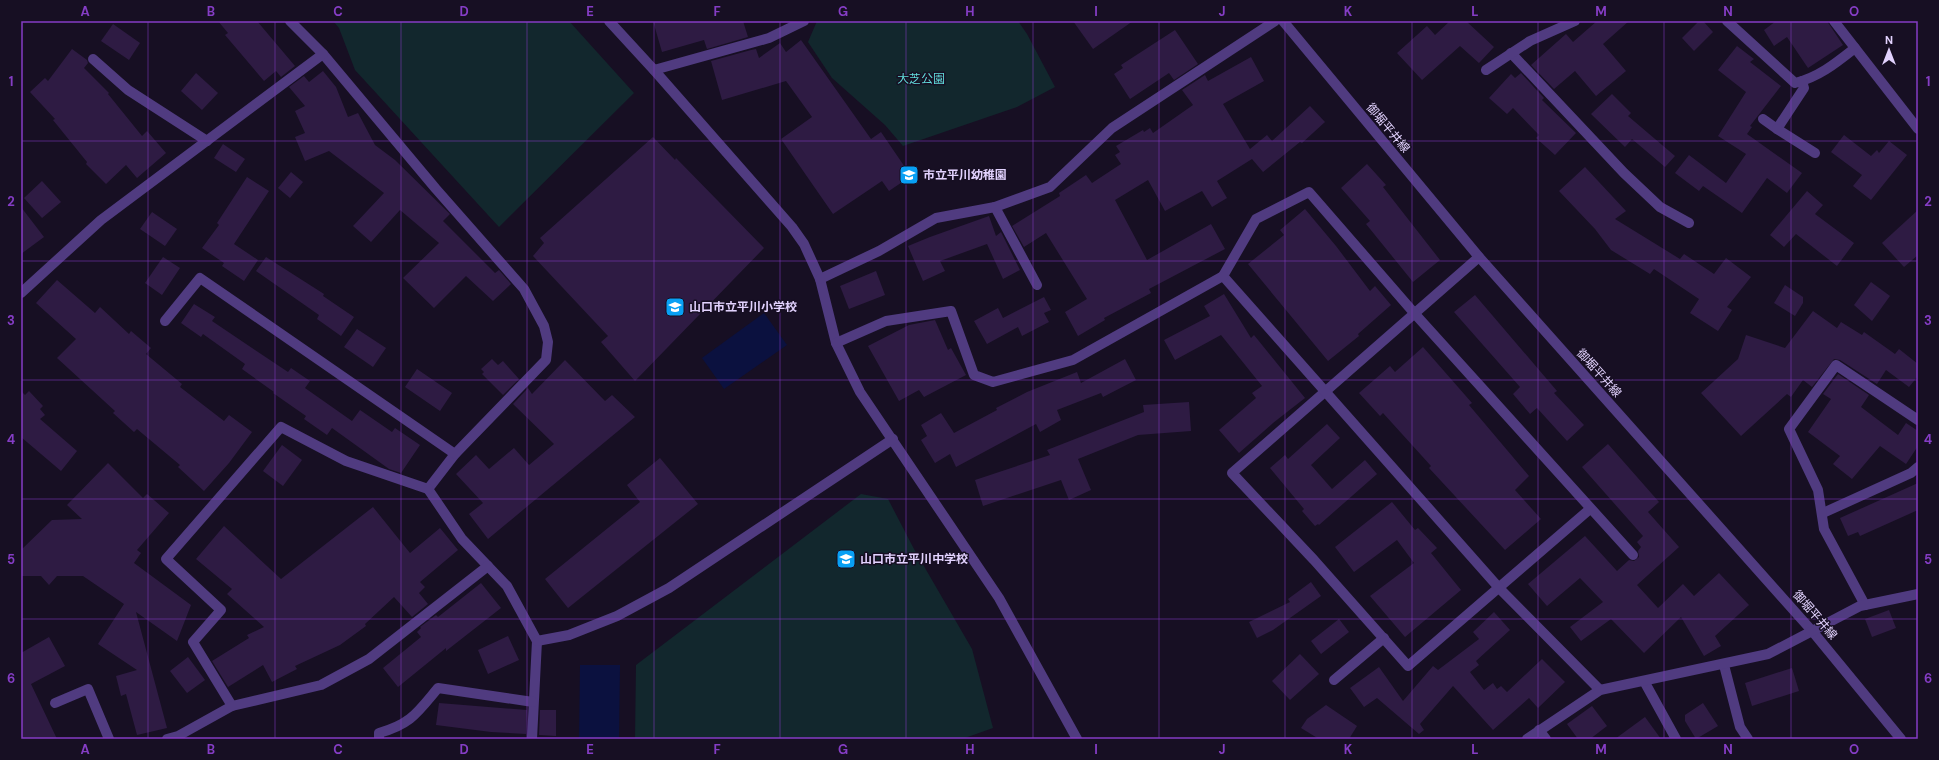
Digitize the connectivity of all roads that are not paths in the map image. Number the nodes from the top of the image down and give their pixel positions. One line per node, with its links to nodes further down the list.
1 (290, 21): 11 (street)
2 (609, 21): 13 (street)
3 (804, 21): 13 (street)
4 (1275, 21): 21 (street)
5 (1283, 21): 23 (street, 御堀平井線)
6 (1575, 21): 10 (street)
7 (1727, 21): 15 (street)
8 (1834, 21): 9 (street)
9 (1855, 48): 15 (street); 18 (street)
10 (1511, 53): 14 (street); 22 (street)
11 (323, 54): 19 (street); 34 (street)
12 (93, 59): 19 (street)
13 (654, 70): 25 (street)
14 (1486, 70)
15 (1802, 81): 17 (street)
16 (1763, 119): 17 (street)
17 (1777, 129): 20 (street)
18 (1918, 129)
19 (207, 141): 27 (street)
20 (1815, 153)
21 (995, 207): 25 (street); 26 (street)
22 (1689, 224)
23 (1478, 257): 28 (street); 44 (street, 御堀平井線)
24 (1223, 276): 28 (street); 30 (street); 31 (street)
25 (820, 279): 30 (street)
26 (1037, 285)
27 (21, 294)
28 (1415, 314): 31 (street); 37 (street)
29 (165, 322): 34 (street)
30 (836, 343): 33 (street)
31 (1326, 392): 41 (street); 45 (street)
32 (1918, 420): 38 (street)
33 (893, 439): 46 (street); 59 (street)
34 (455, 454): 36 (street)
35 (1918, 467): 38 (street)
36 (428, 489): 40 (street); 53 (street)
37 (1590, 509): 39 (street); 41 (street)
38 (1823, 513): 43 (street)
39 (1633, 555)
40 (488, 566): 46 (street); 53 (street)
41 (1500, 589): 45 (street); 50 (street)
42 (1918, 594): 43 (street)
43 (1865, 605): 44 (street)
44 (1813, 632): 47 (street); 64 (street, 御堀平井線)
45 (1384, 638): 48 (street)
46 (537, 641): 51 (street)
47 (1724, 665): 49 (street); 63 (street)
48 (1334, 680)
49 (1644, 681): 50 (street); 62 (street)
50 (1600, 690): 54 (street)
51 (533, 702): 57 (street); 58 (street)
52 (55, 703): 55 (street)
53 (232, 706): 56 (street)
54 (1540, 730): 60 (street); 61 (street)
55 (109, 739)
56 (167, 739)
57 (379, 739)
58 (532, 739)
59 (1076, 739)
60 (1527, 739)
61 (1546, 739)
62 (1676, 739)
63 (1748, 739)
64 (1901, 739)

